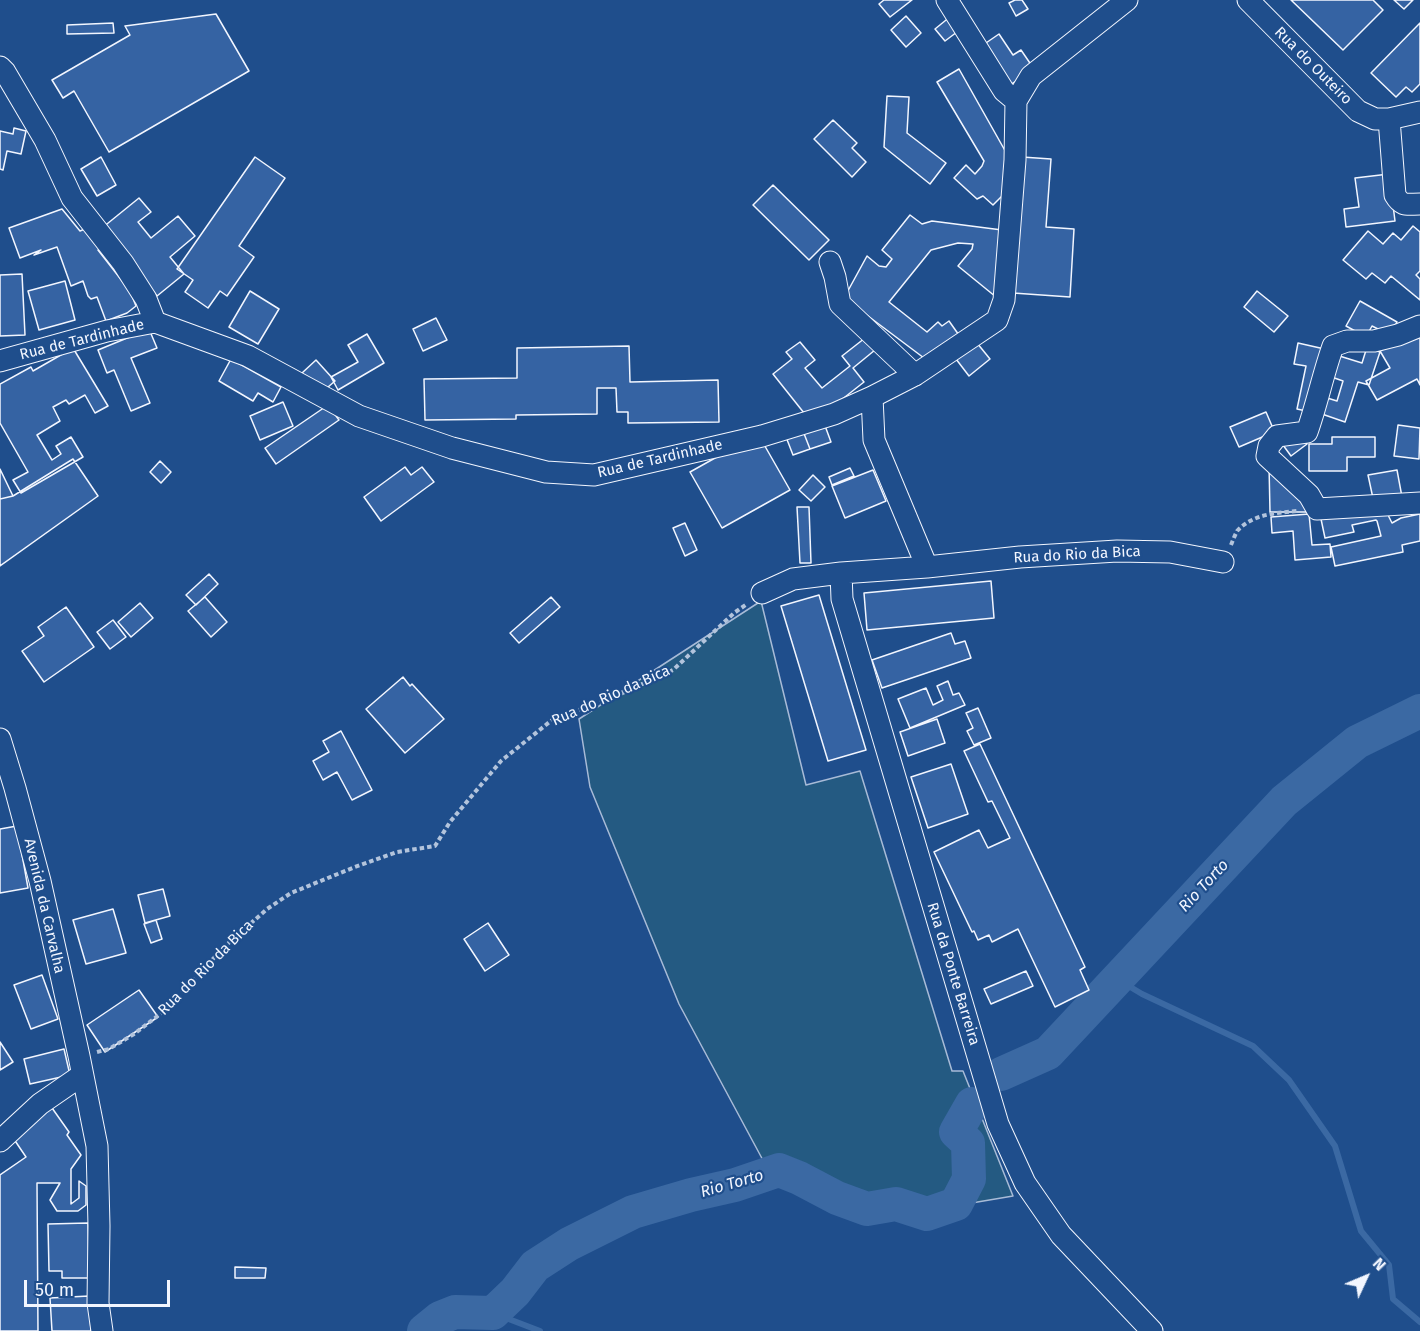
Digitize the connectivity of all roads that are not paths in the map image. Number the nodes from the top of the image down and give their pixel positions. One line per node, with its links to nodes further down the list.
1 (947, 0): 5 (street)
2 (1127, 0): 5 (street)
3 (1248, 0): 7 (street, Rua do Outeiro)
4 (0, 67): 10 (street)
5 (1016, 101): 13 (street, Rua de Tardinhade)
6 (1420, 112): 7 (street, Rua do Outeiro)
7 (1389, 119): 8 (street)
8 (1420, 204)
9 (830, 262): 13 (street)
10 (155, 322): 12 (street, Rua de Tardinhade); 14 (street, Rua de Tardinhade)
11 (1420, 326): 15 (street)
12 (0, 361)
13 (915, 375): 14 (street, Rua de Tardinhade)
14 (872, 397): 17 (street)
15 (1420, 503)
16 (1223, 562): 17 (street, Rua do Rio da Bica)
17 (927, 567): 18 (street, Rua do Rio da Bica)
18 (841, 573): 19 (street, Rua do Rio da Bica); 24 (street, Rua da Ponte Barreira)
19 (762, 593)
20 (0, 739): 21 (street, Avenida da Carvalha)
21 (80, 1066): 22 (street); 23 (street, Avenida da Carvalha)
22 (0, 1141)
23 (102, 1331)
24 (1152, 1331)

